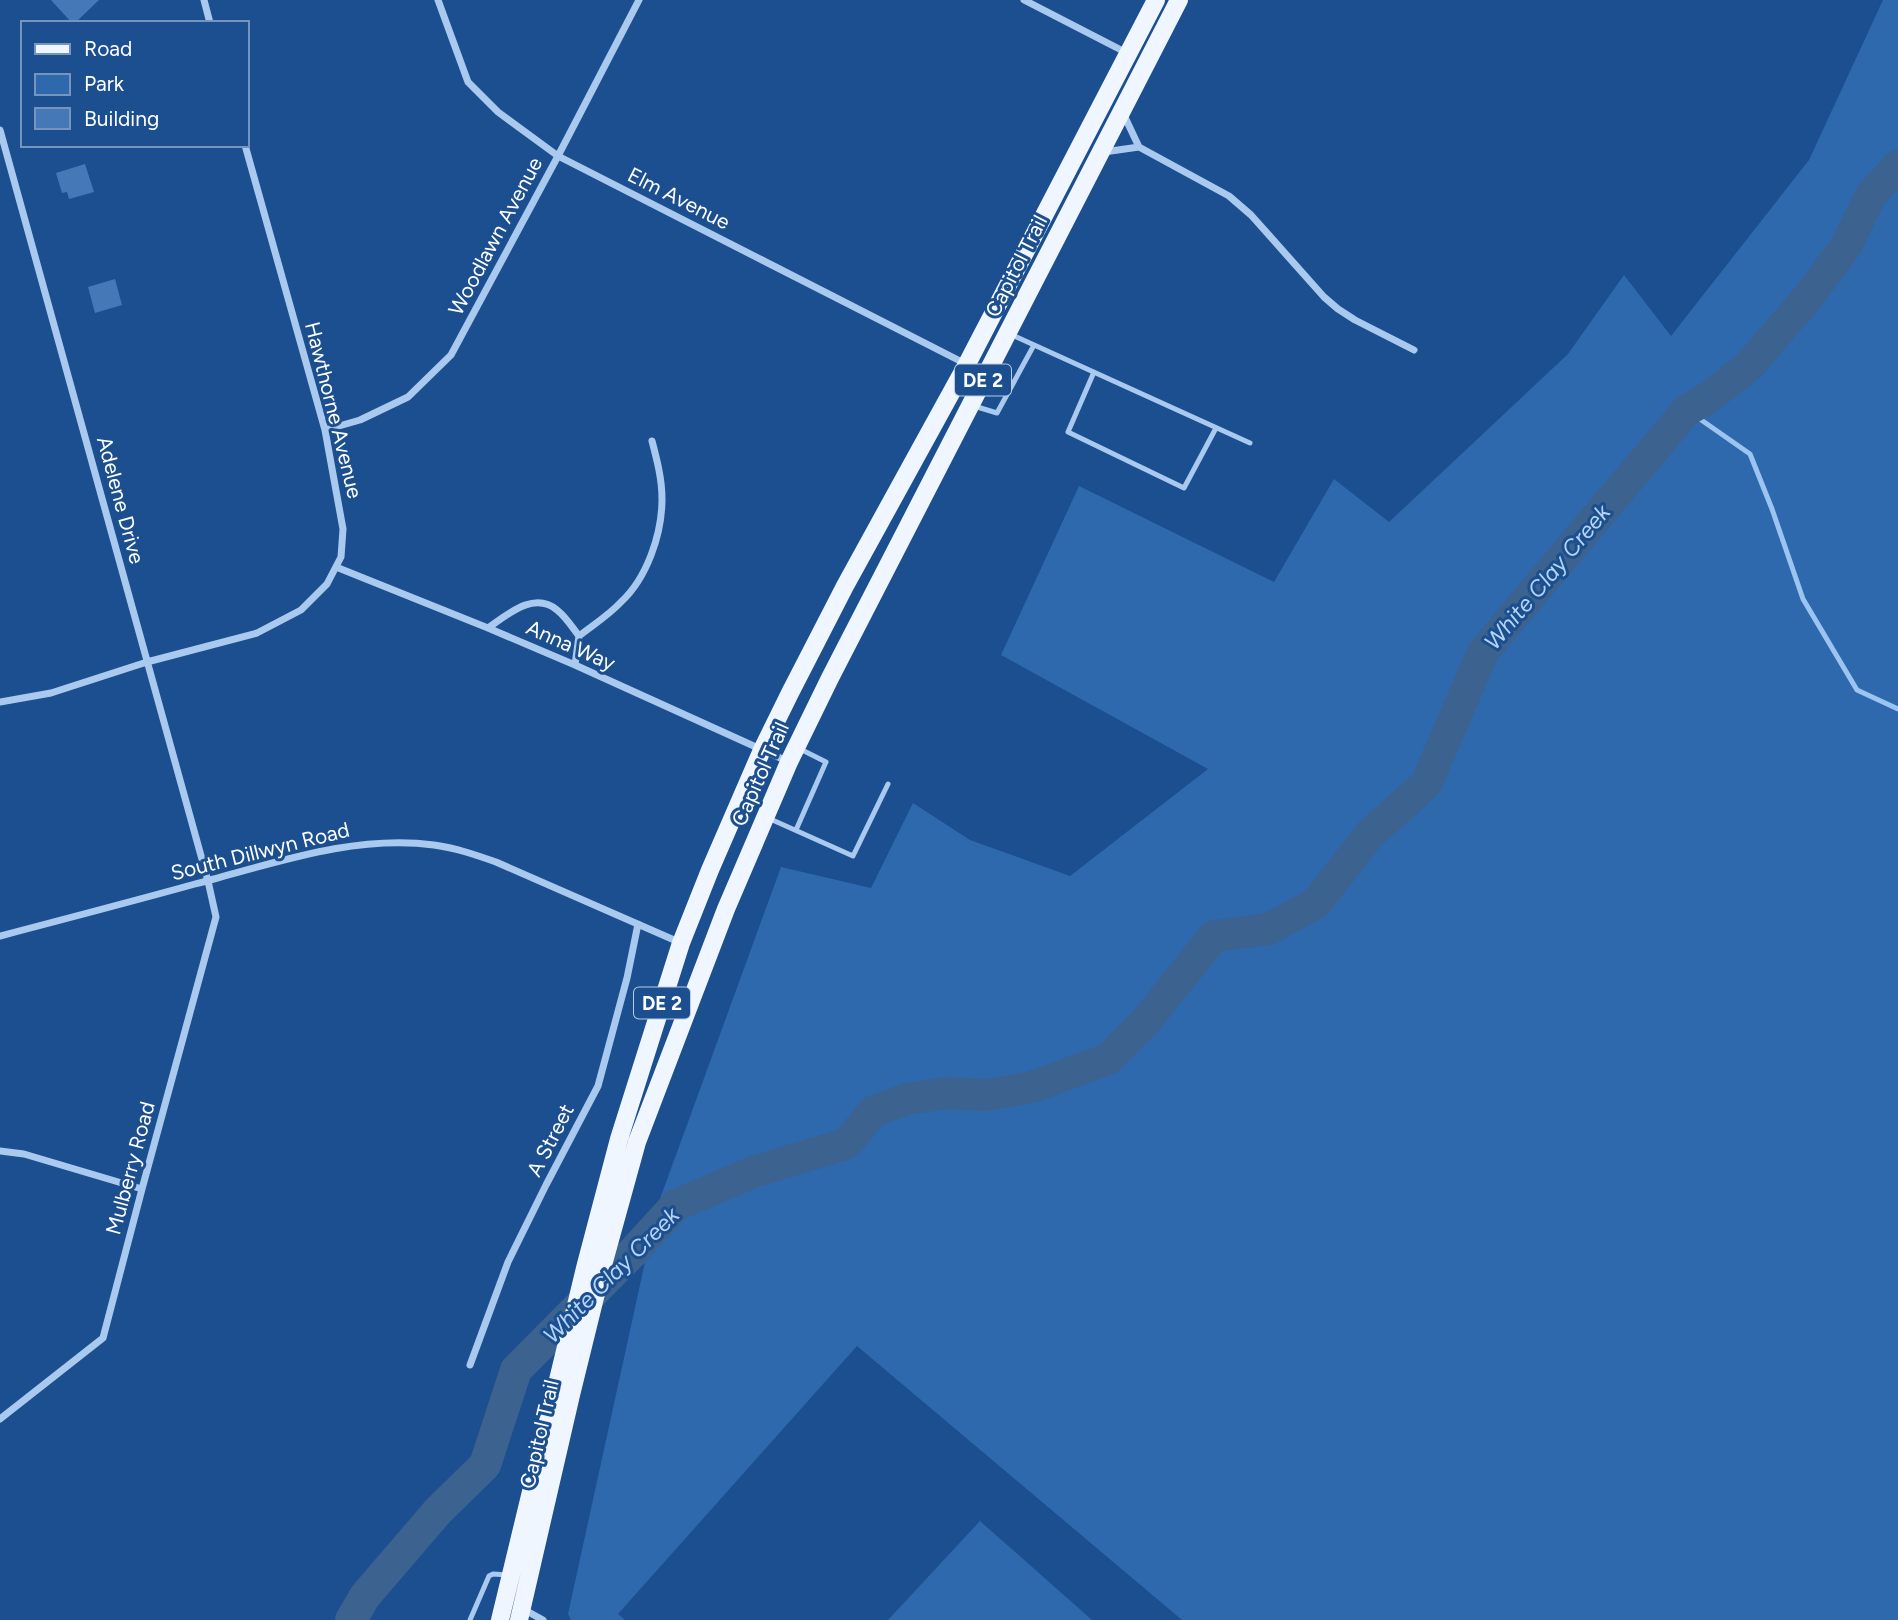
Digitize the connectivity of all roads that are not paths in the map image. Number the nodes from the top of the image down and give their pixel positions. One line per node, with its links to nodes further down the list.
1 (204, 0): 7 (street)
2 (438, 0): 14 (street, Elm Avenue)
3 (639, 0): 14 (street, Woodlawn Avenue)
4 (1024, 0): 8 (street)
5 (1156, 0): 8 (main road, Capitol Trail / DE 2)
6 (1179, 0): 9 (main road, Capitol Trail / DE 2)
7 (209, 21)
8 (1128, 53): 18 (main road, Capitol Trail / DE 2)
9 (1122, 111): 12 (street); 13 (main road, Capitol Trail / DE 2)
10 (0, 130): 28 (street, Adelene Drive)
11 (246, 147): 22 (street, Hawthorne Avenue)
12 (1139, 147): 13 (street); 17 (street)
13 (1100, 153): 15 (main road, Capitol Trail / DE 2)
14 (558, 156): 18 (street, Elm Avenue); 22 (street, Woodlawn Avenue)
15 (1007, 333): 16 (lane); 20 (main road, Capitol Trail / DE 2)
16 (1034, 345): 19 (lane); 20 (lane)
17 (1414, 350)
18 (967, 364): 31 (main road, Capitol Trail / DE 2)
19 (1094, 372): 21 (lane); 21 (lane)
20 (970, 405): 32 (main road, Capitol Trail / DE 2)
21 (1216, 428): 24 (lane)
22 (325, 430): 25 (street, Hawthorne Avenue)
23 (652, 441): 27 (street)
24 (1250, 443)
25 (336, 567): 26 (street, Anna Way); 28 (street, Hawthorne Avenue)
26 (488, 628): 27 (street); 29 (street, Anna Way)
27 (579, 636): 29 (street)
28 (148, 662): 30 (street, Hawthorne Avenue); 36 (street, Adelene Drive)
29 (575, 665): 31 (street, Anna Way)
30 (0, 702)
31 (762, 750): 32 (street, Anna Way); 39 (main road, Capitol Trail / DE 2)
32 (792, 754): 34 (main road, Capitol Trail / DE 2); 35 (lane)
33 (888, 784): 35 (lane)
34 (765, 817): 35 (lane); 40 (main road, Capitol Trail / DE 2)
35 (796, 830)
36 (208, 881): 37 (street, South Dillwyn Road); 38 (street, South Dillwyn Road); 42 (street, Mulberry Road)
37 (638, 924): 39 (street, South Dillwyn Road); 43 (street, A Street)
38 (0, 936)
39 (681, 943): 40 (main road, Capitol Trail / DE 2)
40 (628, 1141): 45 (main road, Capitol Trail / DE 2)
41 (0, 1151): 42 (street)
42 (142, 1189): 44 (street, Mulberry Road)
43 (470, 1365)
44 (0, 1419)
45 (526, 1550): 46 (main road, Capitol Trail / DE 2); 47 (main road, Capitol Trail / DE 2)
46 (511, 1575): 48 (lane); 49 (main road, Capitol Trail / DE 2)
47 (521, 1615): 50 (street)
48 (470, 1620)
49 (500, 1620)
50 (543, 1620)

